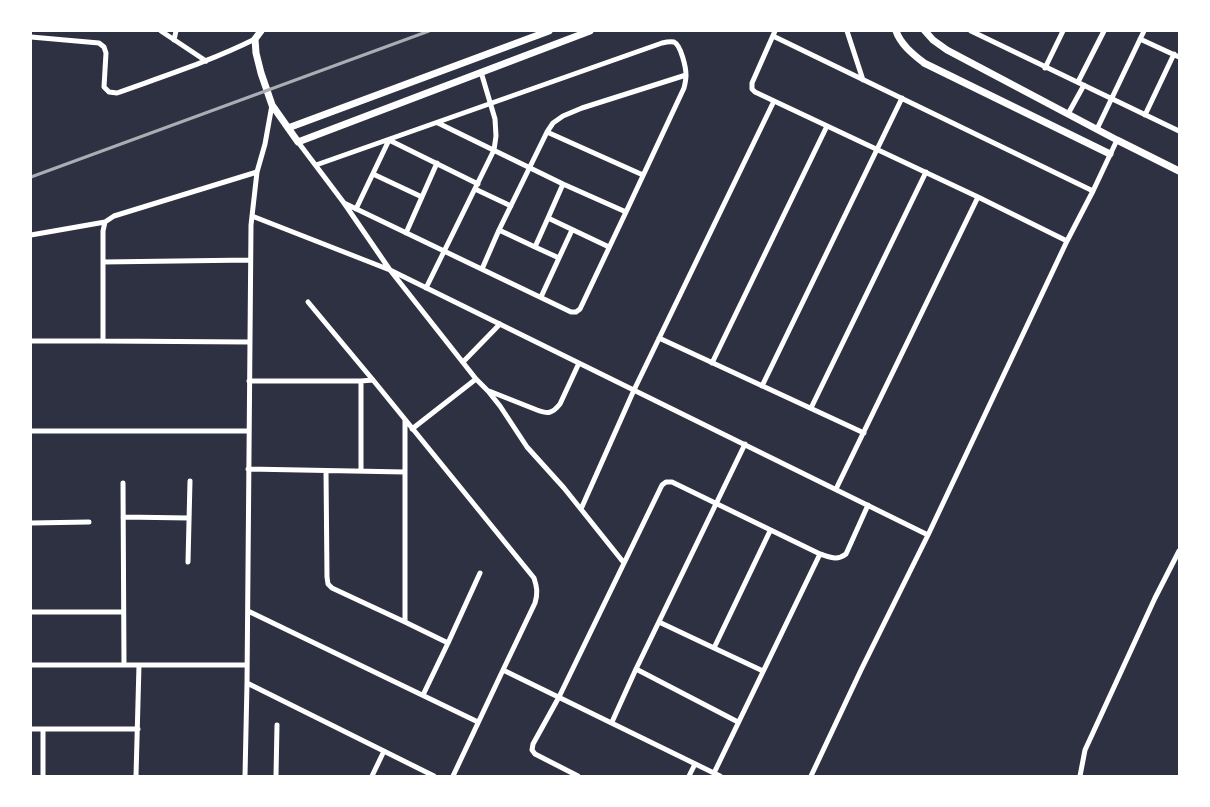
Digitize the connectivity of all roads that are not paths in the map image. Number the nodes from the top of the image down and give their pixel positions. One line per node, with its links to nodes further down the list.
1 (161, 31): 18 (street)
2 (176, 31): 18 (street)
3 (261, 31): 16 (street)
4 (549, 31): 35 (street)
5 (590, 31): 22 (street)
6 (847, 31): 24 (street)
7 (896, 31): 44 (street)
8 (925, 31): 31 (street)
9 (971, 31): 13 (street)
10 (1104, 31): 25 (street)
11 (1144, 31): 17 (street)
12 (1061, 32): 21 (street)
13 (981, 33): 21 (street)
14 (774, 34): 24 (street); 28 (street)
15 (31, 37): 20 (street)
16 (255, 39): 20 (street); 29 (street)
17 (1140, 39): 19 (street); 27 (street)
18 (174, 40): 20 (street)
19 (1176, 56): 32 (street)
20 (206, 61)
21 (1046, 68): 25 (street)
22 (482, 72): 30 (street); 41 (street)
23 (686, 75): 30 (street); 38 (street); 52 (street)
24 (863, 80): 26 (street)
25 (1081, 83): 27 (street); 31 (street)
26 (902, 98): 42 (street); 56 (street)
27 (1112, 99): 32 (street); 36 (street)
28 (774, 101): 34 (street); 83 (street)
29 (272, 104): 35 (street); 49 (street)
30 (490, 104): 33 (street); 43 (street)
31 (1068, 114): 36 (street)
32 (1145, 115): 37 (street)
33 (438, 123): 39 (street); 43 (street)
34 (827, 126): 42 (street); 88 (street)
35 (288, 128): 41 (street)
36 (1097, 129): 40 (street)
37 (1178, 129)
38 (548, 132): 47 (street); 52 (street)
39 (389, 140): 45 (street); 46 (street); 51 (street)
40 (1118, 140): 44 (street); 48 (street)
41 (298, 142): 46 (street)
42 (877, 149): 50 (street); 94 (street)
43 (494, 150): 47 (street); 53 (street)
44 (1110, 154): 56 (street)
45 (437, 163): 53 (street); 58 (street)
46 (316, 165): 59 (street)
47 (530, 167): 54 (street); 60 (street)
48 (1179, 171)
49 (257, 172): 63 (street); 65 (street)
50 (926, 172): 57 (street); 97 (street)
51 (373, 174): 58 (street); 61 (street)
52 (643, 175): 62 (street)
53 (478, 184): 55 (street)
54 (563, 184): 62 (street); 64 (street)
55 (475, 190): 60 (street); 73 (street)
56 (1093, 191): 70 (street)
57 (978, 196): 70 (street); 102 (street)
58 (422, 197): 68 (street)
59 (344, 203): 61 (street); 78 (street)
60 (512, 206): 66 (street)
61 (356, 209): 68 (street)
62 (626, 212): 72 (street)
63 (252, 216): 75 (street); 78 (street)
64 (548, 218): 67 (street); 71 (street)
65 (105, 222): 69 (street); 76 (street)
66 (499, 230): 71 (street); 77 (street)
67 (572, 230): 72 (street); 74 (street)
68 (406, 233): 73 (street)
69 (31, 235)
70 (1067, 241): 119 (street)
71 (535, 247): 74 (street)
72 (609, 247): 80 (street)
73 (444, 252): 77 (street); 79 (street)
74 (559, 258): 80 (street)
75 (250, 260): 76 (street); 86 (street)
76 (103, 262): 85 (street)
77 (482, 269): 80 (street)
78 (390, 270): 79 (street); 87 (street)
79 (426, 288): 82 (street)
80 (541, 297)
81 (308, 302): 91 (street)
82 (500, 324): 87 (street); 89 (street)
83 (659, 338): 88 (street); 95 (street)
84 (31, 341): 85 (street)
85 (102, 341): 86 (street)
86 (250, 342): 92 (street)
87 (463, 362): 90 (street)
88 (712, 362): 94 (street)
89 (579, 363): 95 (street); 96 (street)
90 (476, 378): 96 (street); 99 (street)
91 (373, 380): 93 (street); 98 (street)
92 (250, 381): 93 (street); 101 (street)
93 (361, 381): 106 (street)
94 (762, 386): 97 (street)
95 (634, 390): 103 (street); 113 (street)
96 (488, 391): 113 (street)
97 (811, 408): 102 (street)
98 (405, 420): 99 (street); 107 (street)
99 (412, 429): 137 (street)
100 (31, 431): 101 (street)
101 (249, 431): 104 (street)
102 (864, 433): 110 (street)
103 (745, 444): 110 (street); 111 (street)
104 (248, 469): 105 (street); 125 (street)
105 (326, 470): 106 (street); 128 (street)
106 (362, 471): 107 (street)
107 (406, 472): 128 (street)
108 (190, 482): 115 (street)
109 (122, 483): 114 (street)
110 (836, 489): 112 (street)
111 (716, 504): 118 (street); 123 (street); 129 (street)
112 (868, 505): 119 (street); 121 (street)
113 (581, 509): 123 (street)
114 (123, 517): 115 (street); 127 (street)
115 (189, 518): 122 (street)
116 (89, 522): 117 (street)
117 (31, 523)
118 (770, 531): 121 (street); 131 (street)
119 (928, 535): 162 (street)
120 (1179, 551): 163 (street)
121 (820, 554): 138 (street)
122 (188, 562)
123 (624, 563): 141 (street)
124 (480, 574): 130 (street)
125 (248, 611): 135 (street); 140 (street)
126 (31, 612): 127 (street)
127 (123, 612): 133 (street)
128 (405, 622): 130 (street)
129 (659, 622): 131 (street); 136 (street)
130 (448, 643): 140 (street)
131 (714, 648): 138 (street)
132 (31, 665): 133 (street)
133 (124, 665): 134 (street)
134 (139, 665): 135 (street); 148 (street)
135 (247, 665): 139 (street)
136 (636, 669): 143 (street); 144 (street)
137 (503, 670): 141 (street); 142 (street)
138 (764, 670): 144 (street)
139 (247, 683): 149 (street); 154 (street)
140 (422, 695): 142 (street)
141 (559, 697): 143 (street); 159 (street)
142 (478, 722): 158 (street)
143 (612, 722): 150 (street)
144 (738, 722): 151 (street)
145 (277, 725): 155 (street)
146 (31, 729): 147 (street)
147 (43, 729): 148 (street); 152 (street)
148 (138, 729): 153 (street)
149 (384, 751): 156 (street); 157 (street)
150 (695, 764): 151 (street); 160 (street)
151 (714, 773): 161 (street)
152 (43, 776)
153 (136, 776)
154 (245, 776)
155 (276, 776)
156 (372, 776)
157 (434, 776)
158 (453, 776)
159 (578, 776)
160 (689, 776)
161 (720, 776)
162 (811, 776)
163 (1080, 776)

